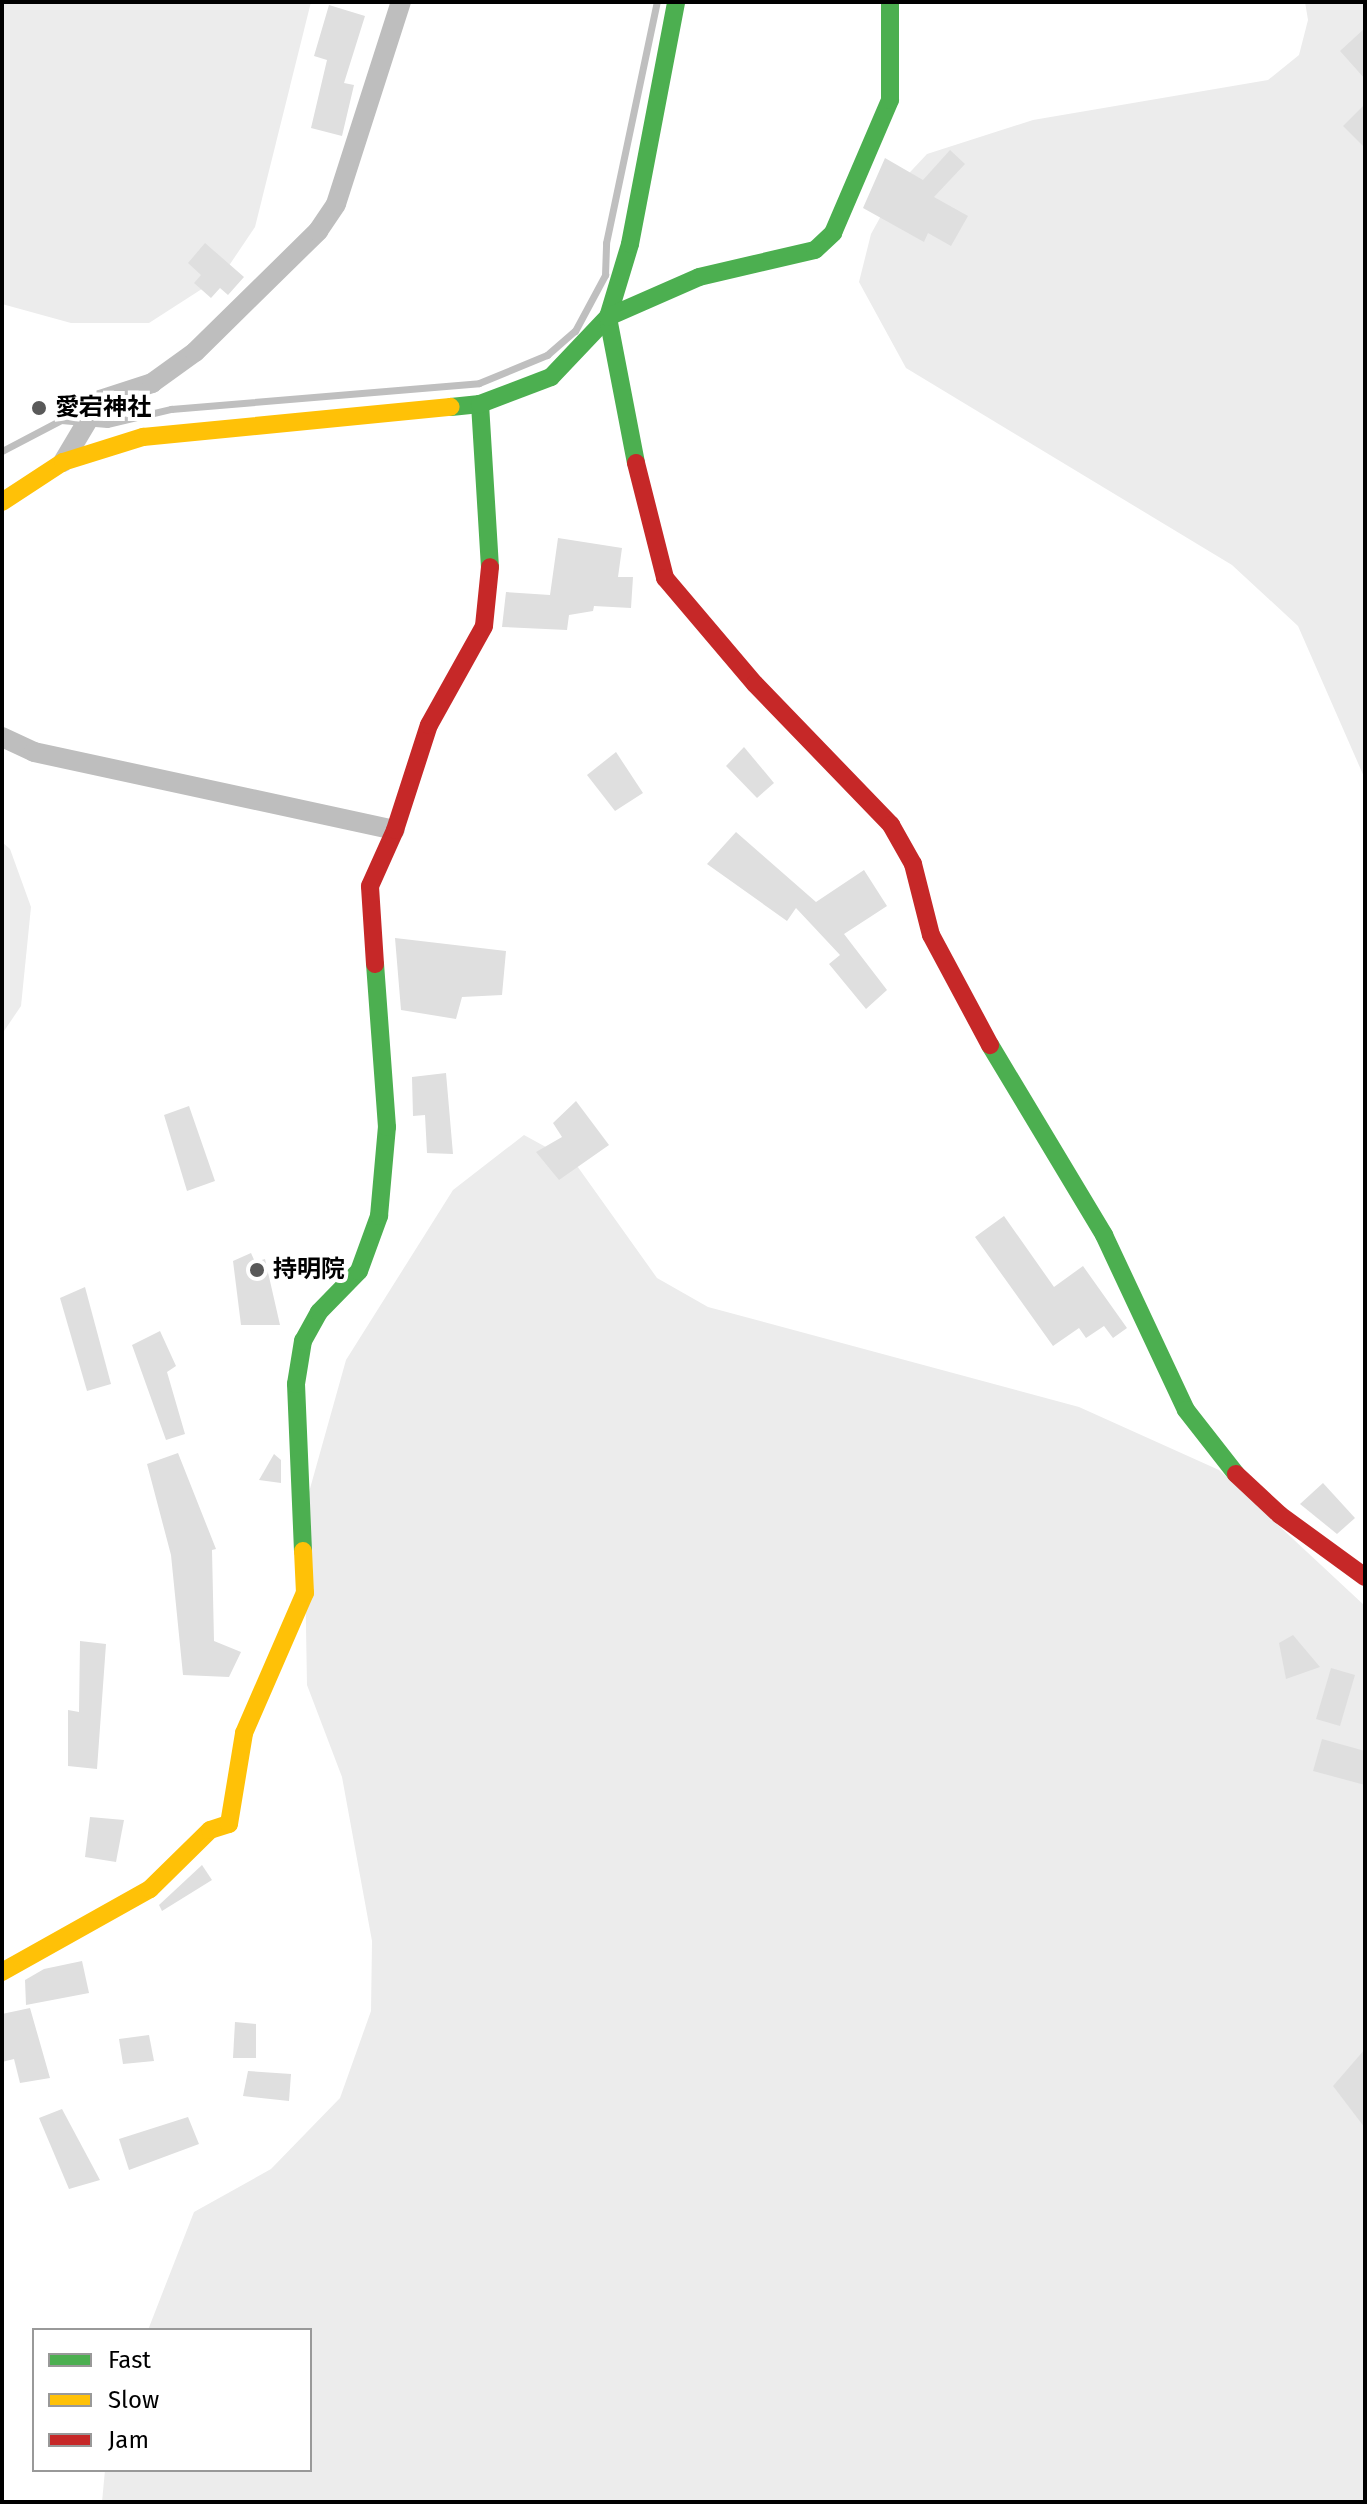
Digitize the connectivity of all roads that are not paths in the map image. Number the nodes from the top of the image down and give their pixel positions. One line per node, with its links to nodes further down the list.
1 (401, 2): 6 (street)
2 (676, 2): 4 (street)
3 (890, 2): 4 (street)
4 (608, 317): 5 (street); 11 (street)
5 (480, 404): 6 (street); 9 (street)
6 (63, 462): 7 (street)
7 (2, 502)
8 (2, 737): 9 (street)
9 (395, 830): 13 (street)
10 (1365, 1553): 11 (street)
11 (1344, 1564): 12 (street)
12 (1365, 1577)
13 (2, 1972)

